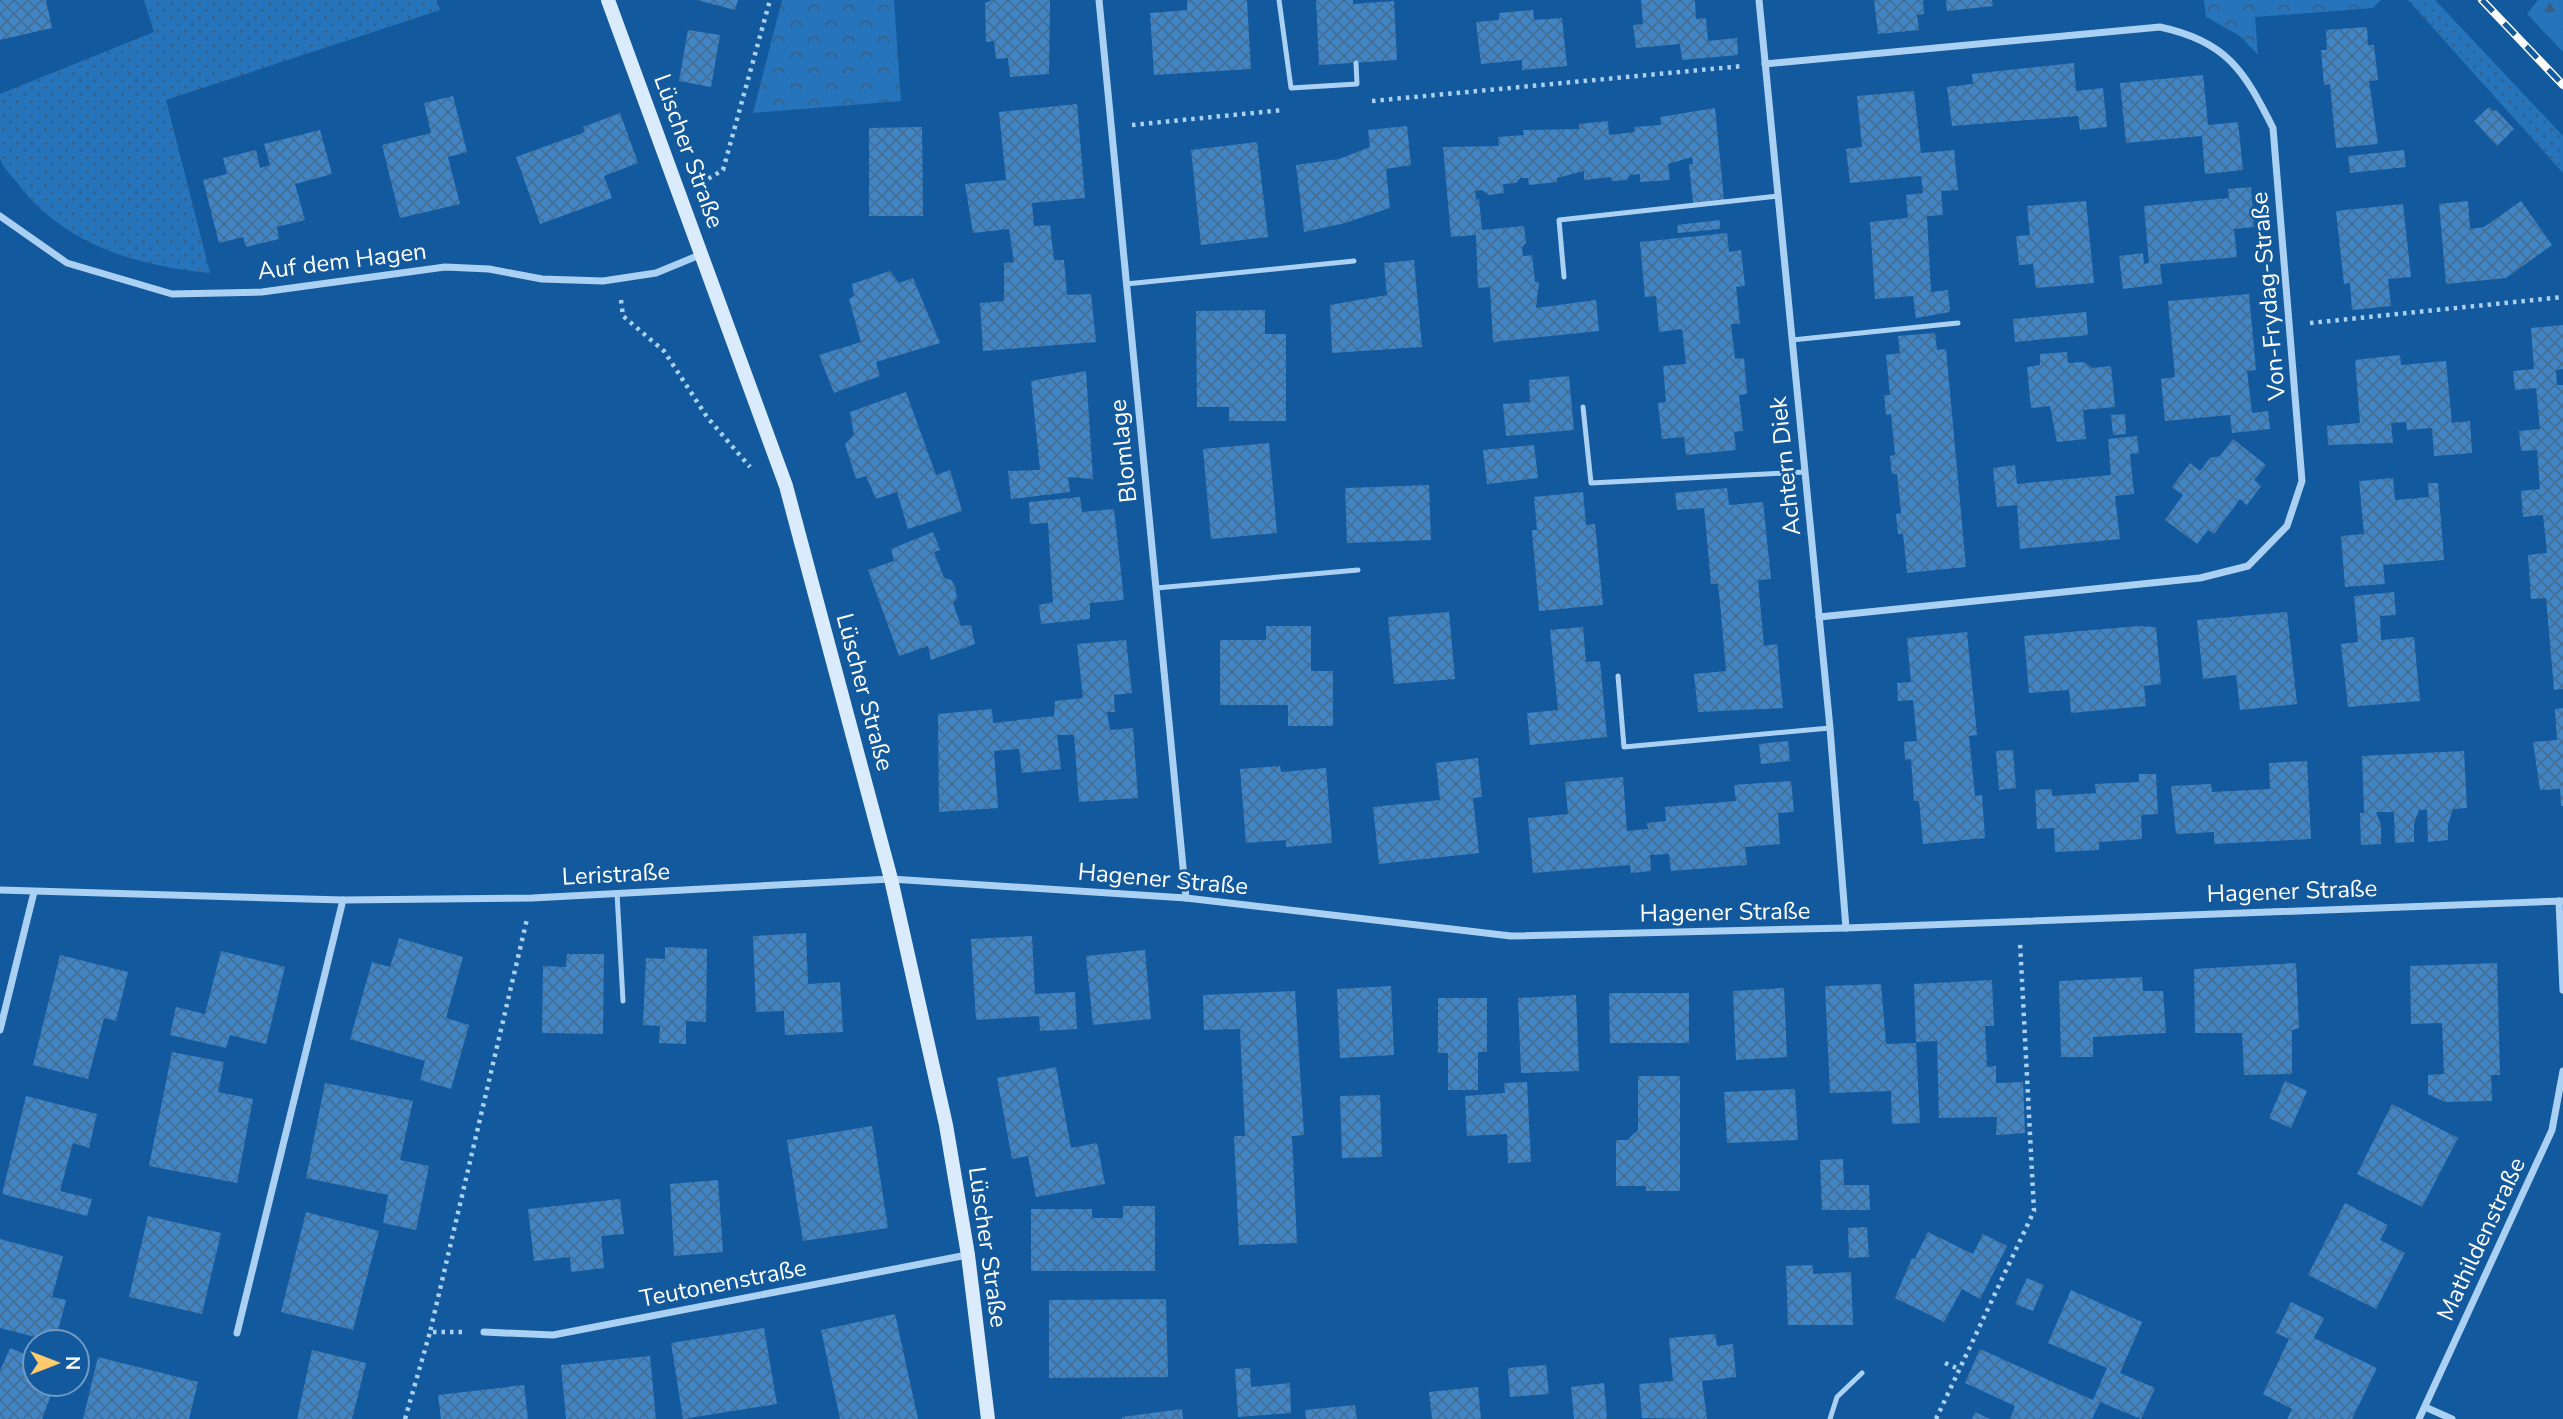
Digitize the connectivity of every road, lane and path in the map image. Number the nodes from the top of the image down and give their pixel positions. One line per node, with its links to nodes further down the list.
1 (608, 0): 11 (street, Lüscher Straße)
2 (770, 0): 11 (path)
3 (1099, 0): 10 (street, Blomlage)
4 (1279, 0): 6 (lane)
5 (1759, 0): 7 (street, Achtern Diek)
6 (1356, 63)
7 (1765, 64): 8 (path); 12 (street, Achtern Diek); 21 (street, Von-Frydag-Straße)
8 (1365, 102)
9 (1296, 109): 10 (path)
10 (1111, 127): 18 (street, Blomlage)
11 (681, 195): 14 (street, Lüscher Straße)
12 (1778, 196): 16 (lane); 22 (street, Achtern Diek)
13 (0, 216): 17 (street, Auf dem Hagen)
14 (702, 253): 17 (street, Auf dem Hagen); 25 (street, Lüscher Straße)
15 (1354, 261): 18 (lane)
16 (1564, 277)
17 (618, 279): 25 (path)
18 (1126, 284): 27 (street, Blomlage)
19 (2563, 297): 21 (path)
20 (1958, 323): 22 (lane)
21 (2291, 325): 28 (street, Von-Frydag-Straße)
22 (1792, 340): 24 (street, Achtern Diek)
23 (1583, 407): 24 (lane)
24 (1805, 472): 28 (street, Achtern Diek)
25 (784, 479): 31 (street, Lüscher Straße)
26 (1358, 570): 27 (lane)
27 (1156, 589): 36 (street, Blomlage)
28 (1819, 617): 30 (street, Achtern Diek)
29 (1618, 676): 30 (lane)
30 (1830, 728): 40 (street, Achtern Diek)
31 (891, 879): 34 (street, Leristraße); 36 (street, Hagener Straße); 45 (street, Lüscher Straße)
32 (0, 890): 33 (street, Leristraße)
33 (34, 892): 37 (street, Leristraße); 43 (street)
34 (617, 892): 35 (street, Leristraße); 42 (lane)
35 (532, 898): 37 (street, Leristraße); 46 (path)
36 (1186, 898): 40 (street, Hagener Straße)
37 (343, 900): 48 (street)
38 (2561, 901): 39 (street, Hagener Straße); 41 (street)
39 (2019, 920): 40 (street, Hagener Straße); 50 (path)
40 (1846, 928)
41 (2563, 990)
42 (623, 1001)
43 (0, 1030)
44 (2563, 1071): 52 (street, Mathildenstraße)
45 (968, 1255): 47 (street, Teutonenstraße); 54 (street, Lüscher Straße)
46 (430, 1332): 47 (path); 53 (path)
47 (484, 1332)
48 (237, 1333)
49 (1945, 1363): 50 (path)
50 (1959, 1369): 56 (path)
51 (1862, 1373): 55 (lane)
52 (2425, 1407): 57 (street, Mathildenstraße); 58 (street)
53 (405, 1419)
54 (988, 1419)
55 (1830, 1419)
56 (1936, 1419)
57 (2419, 1419)
58 (2452, 1419)

